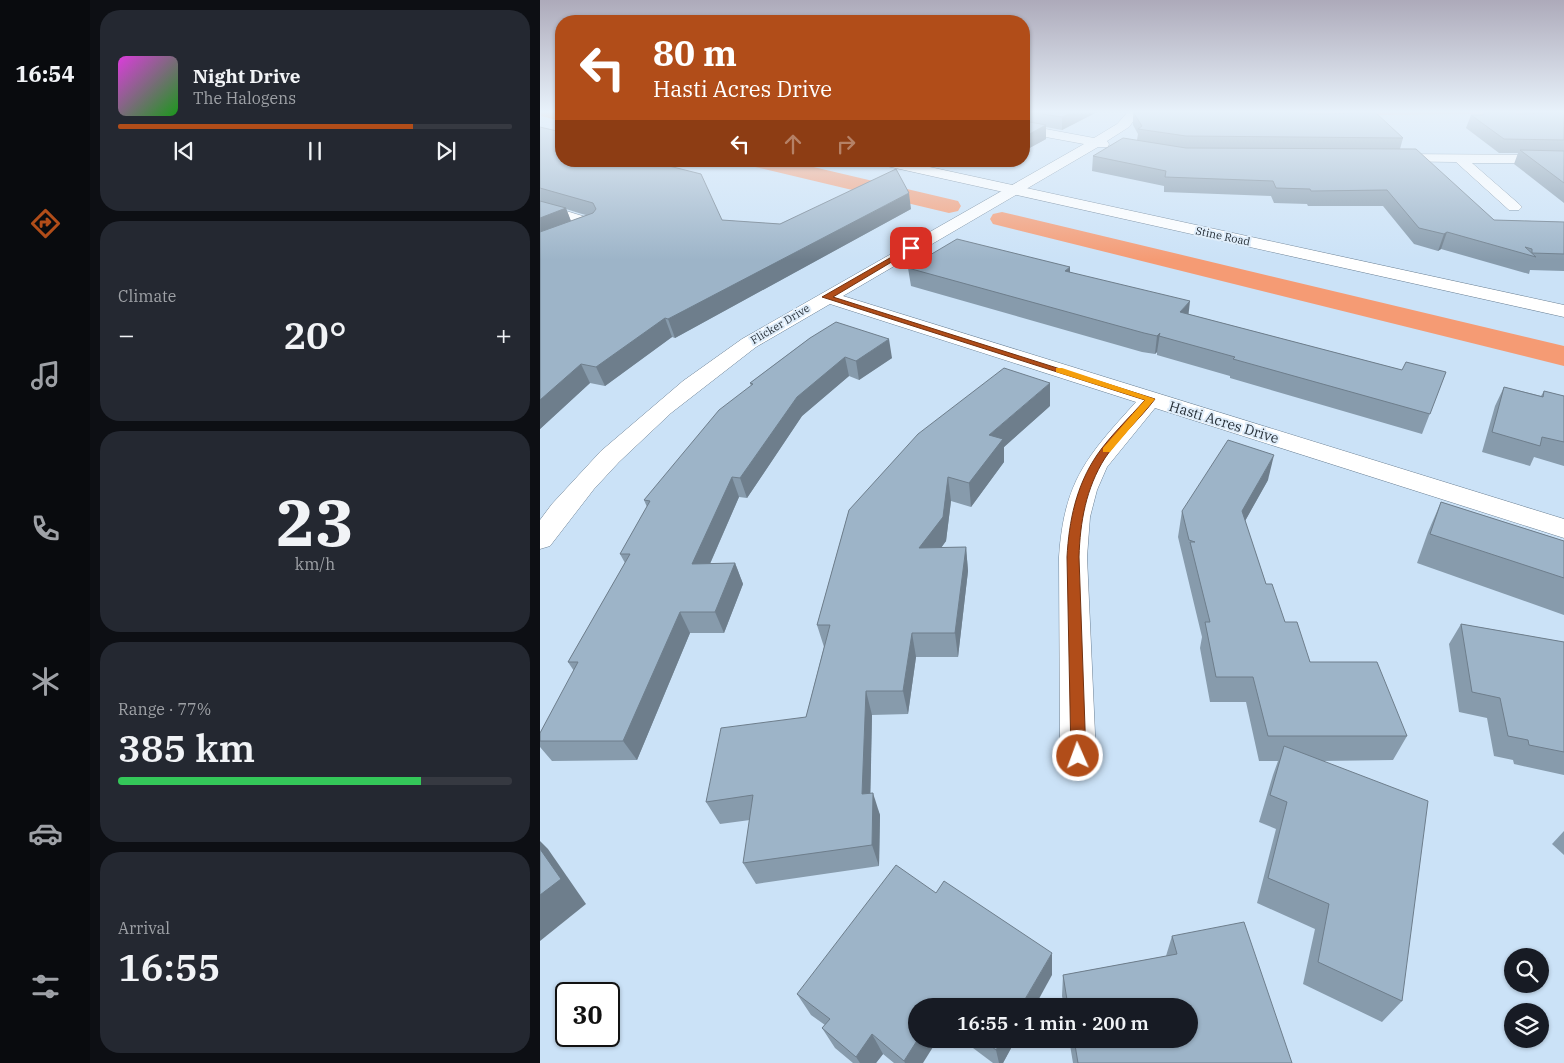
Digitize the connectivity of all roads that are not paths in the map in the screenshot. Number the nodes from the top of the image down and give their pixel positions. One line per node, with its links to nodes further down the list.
1 (1062, 162): 4 (street, Flicker Drive)
2 (1463, 162): 5 (street)
3 (909, 167): 4 (street, Stine Road)
4 (1013, 190): 8 (street, Flicker Drive); 9 (street, Stine Road)
5 (1514, 207)
6 (540, 208): 7 (street)
7 (566, 234)
8 (826, 297): 10 (street, Hasti Acres Drive); 12 (street, Flicker Drive)
9 (1564, 311)
10 (1151, 399): 11 (street, Hasti Acres Drive); 13 (street)
11 (1564, 529)
12 (540, 539)
13 (1078, 756)

